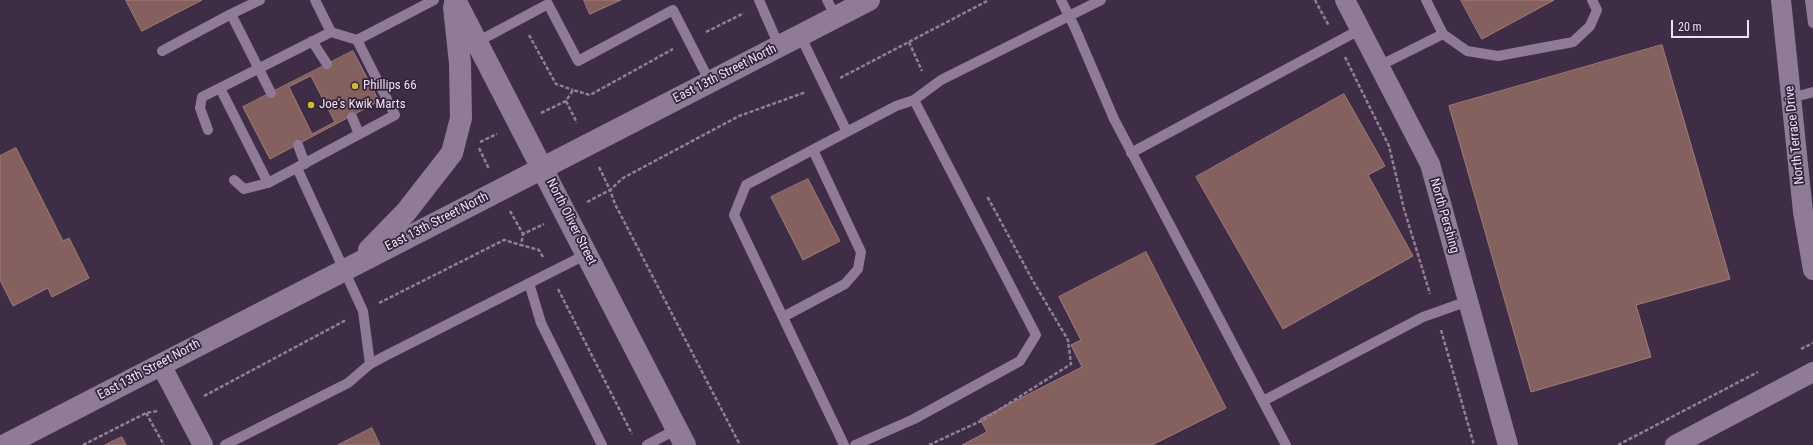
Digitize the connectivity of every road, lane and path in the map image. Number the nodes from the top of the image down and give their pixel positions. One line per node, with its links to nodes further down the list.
1 (260, 0): 18 (lane)
2 (315, 0): 23 (lane)
3 (434, 0): 26 (lane)
4 (455, 0): 29 (main road, North Oliver Street); 60 (main road)
5 (869, 0): 17 (main road, East 13th Street North)
6 (989, 0): 37 (path)
7 (1061, 0): 19 (lane)
8 (1101, 0): 19 (lane)
9 (1315, 0): 30 (path)
10 (1345, 0): 22 (street, North Pershing)
11 (1426, 0): 24 (lane)
12 (1592, 0): 24 (lane)
13 (1781, 0): 42 (street, North Terrace Drive)
14 (1810, 0): 21 (lane)
15 (547, 2): 20 (lane); 27 (lane)
16 (760, 2): 27 (path); 31 (lane)
17 (831, 9): 25 (main road, East 13th Street North)
18 (231, 14): 32 (lane); 35 (lane)
19 (1069, 16): 43 (lane); 51 (lane)
20 (520, 19): 29 (lane); 39 (path)
21 (1813, 23)
22 (1361, 29): 30 (lane); 34 (street, North Pershing)
23 (331, 32): 26 (lane); 28 (lane)
24 (1443, 34): 34 (lane)
25 (800, 35): 31 (main road, East 13th Street North); 37 (lane)
26 (357, 40): 47 (lane)
27 (689, 40): 36 (lane); 39 (path)
28 (312, 42): 33 (lane); 35 (lane)
29 (477, 42): 53 (main road, North Oliver Street)
30 (1337, 42): 51 (lane); 66 (path)
31 (779, 46): 36 (main road, East 13th Street North)
32 (162, 51)
33 (327, 64)
34 (1379, 66): 64 (street, North Pershing)
35 (258, 69): 38 (lane); 41 (lane)
36 (710, 82): 49 (main road, East 13th Street North)
37 (825, 86): 46 (lane); 56 (path)
38 (220, 88): 45 (lane); 55 (lane)
39 (573, 90): 49 (path)
40 (1813, 92): 42 (lane)
41 (271, 94)
42 (1791, 98): 61 (street, North Terrace Drive)
43 (914, 100): 46 (lane); 88 (lane)
44 (352, 116): 47 (lane)
45 (208, 130)
46 (847, 132): 50 (lane)
47 (359, 134): 52 (lane)
48 (298, 145): 52 (lane)
49 (588, 145): 53 (main road, East 13th Street North); 56 (path)
50 (813, 150): 67 (lane); 67 (lane)
51 (1131, 152): 74 (lane)
52 (301, 166): 55 (lane); 60 (lane)
53 (543, 168): 57 (main road, North Oliver Street); 60 (main road, East 13th Street North)
54 (234, 180): 55 (lane)
55 (268, 183)
56 (610, 190): 57 (path); 86 (path)
57 (566, 212): 58 (path); 59 (main road, North Oliver Street)
58 (521, 245): 62 (path); 65 (path)
59 (587, 254): 62 (lane); 77 (main road, North Oliver Street)
60 (351, 266): 65 (lane); 71 (main road, East 13th Street North)
61 (1813, 270)
62 (550, 273): 63 (lane); 78 (path)
63 (529, 283): 70 (lane); 84 (lane)
64 (1468, 301): 66 (lane); 91 (street, North Pershing)
65 (363, 311): 70 (lane); 75 (path)
66 (1435, 312): 74 (lane); 90 (path)
67 (783, 317): 87 (lane)
68 (1813, 343): 69 (path)
69 (1799, 351)
70 (370, 364): 83 (lane)
71 (161, 365): 75 (street); 79 (main road, East 13th Street North)
72 (1764, 369): 92 (path)
73 (1813, 372): 93 (street)
74 (1263, 401): 89 (lane)
75 (184, 407): 76 (path); 82 (street)
76 (146, 413): 80 (path); 81 (path)
77 (681, 437): 85 (lane)
78 (635, 440)
79 (5, 445)
80 (83, 445)
81 (164, 445)
82 (203, 445)
83 (224, 445)
84 (602, 445)
85 (647, 445)
86 (740, 445)
87 (844, 445)
88 (855, 445)
89 (1286, 445)
90 (1474, 445)
91 (1508, 445)
92 (1618, 445)
93 (1675, 445)

